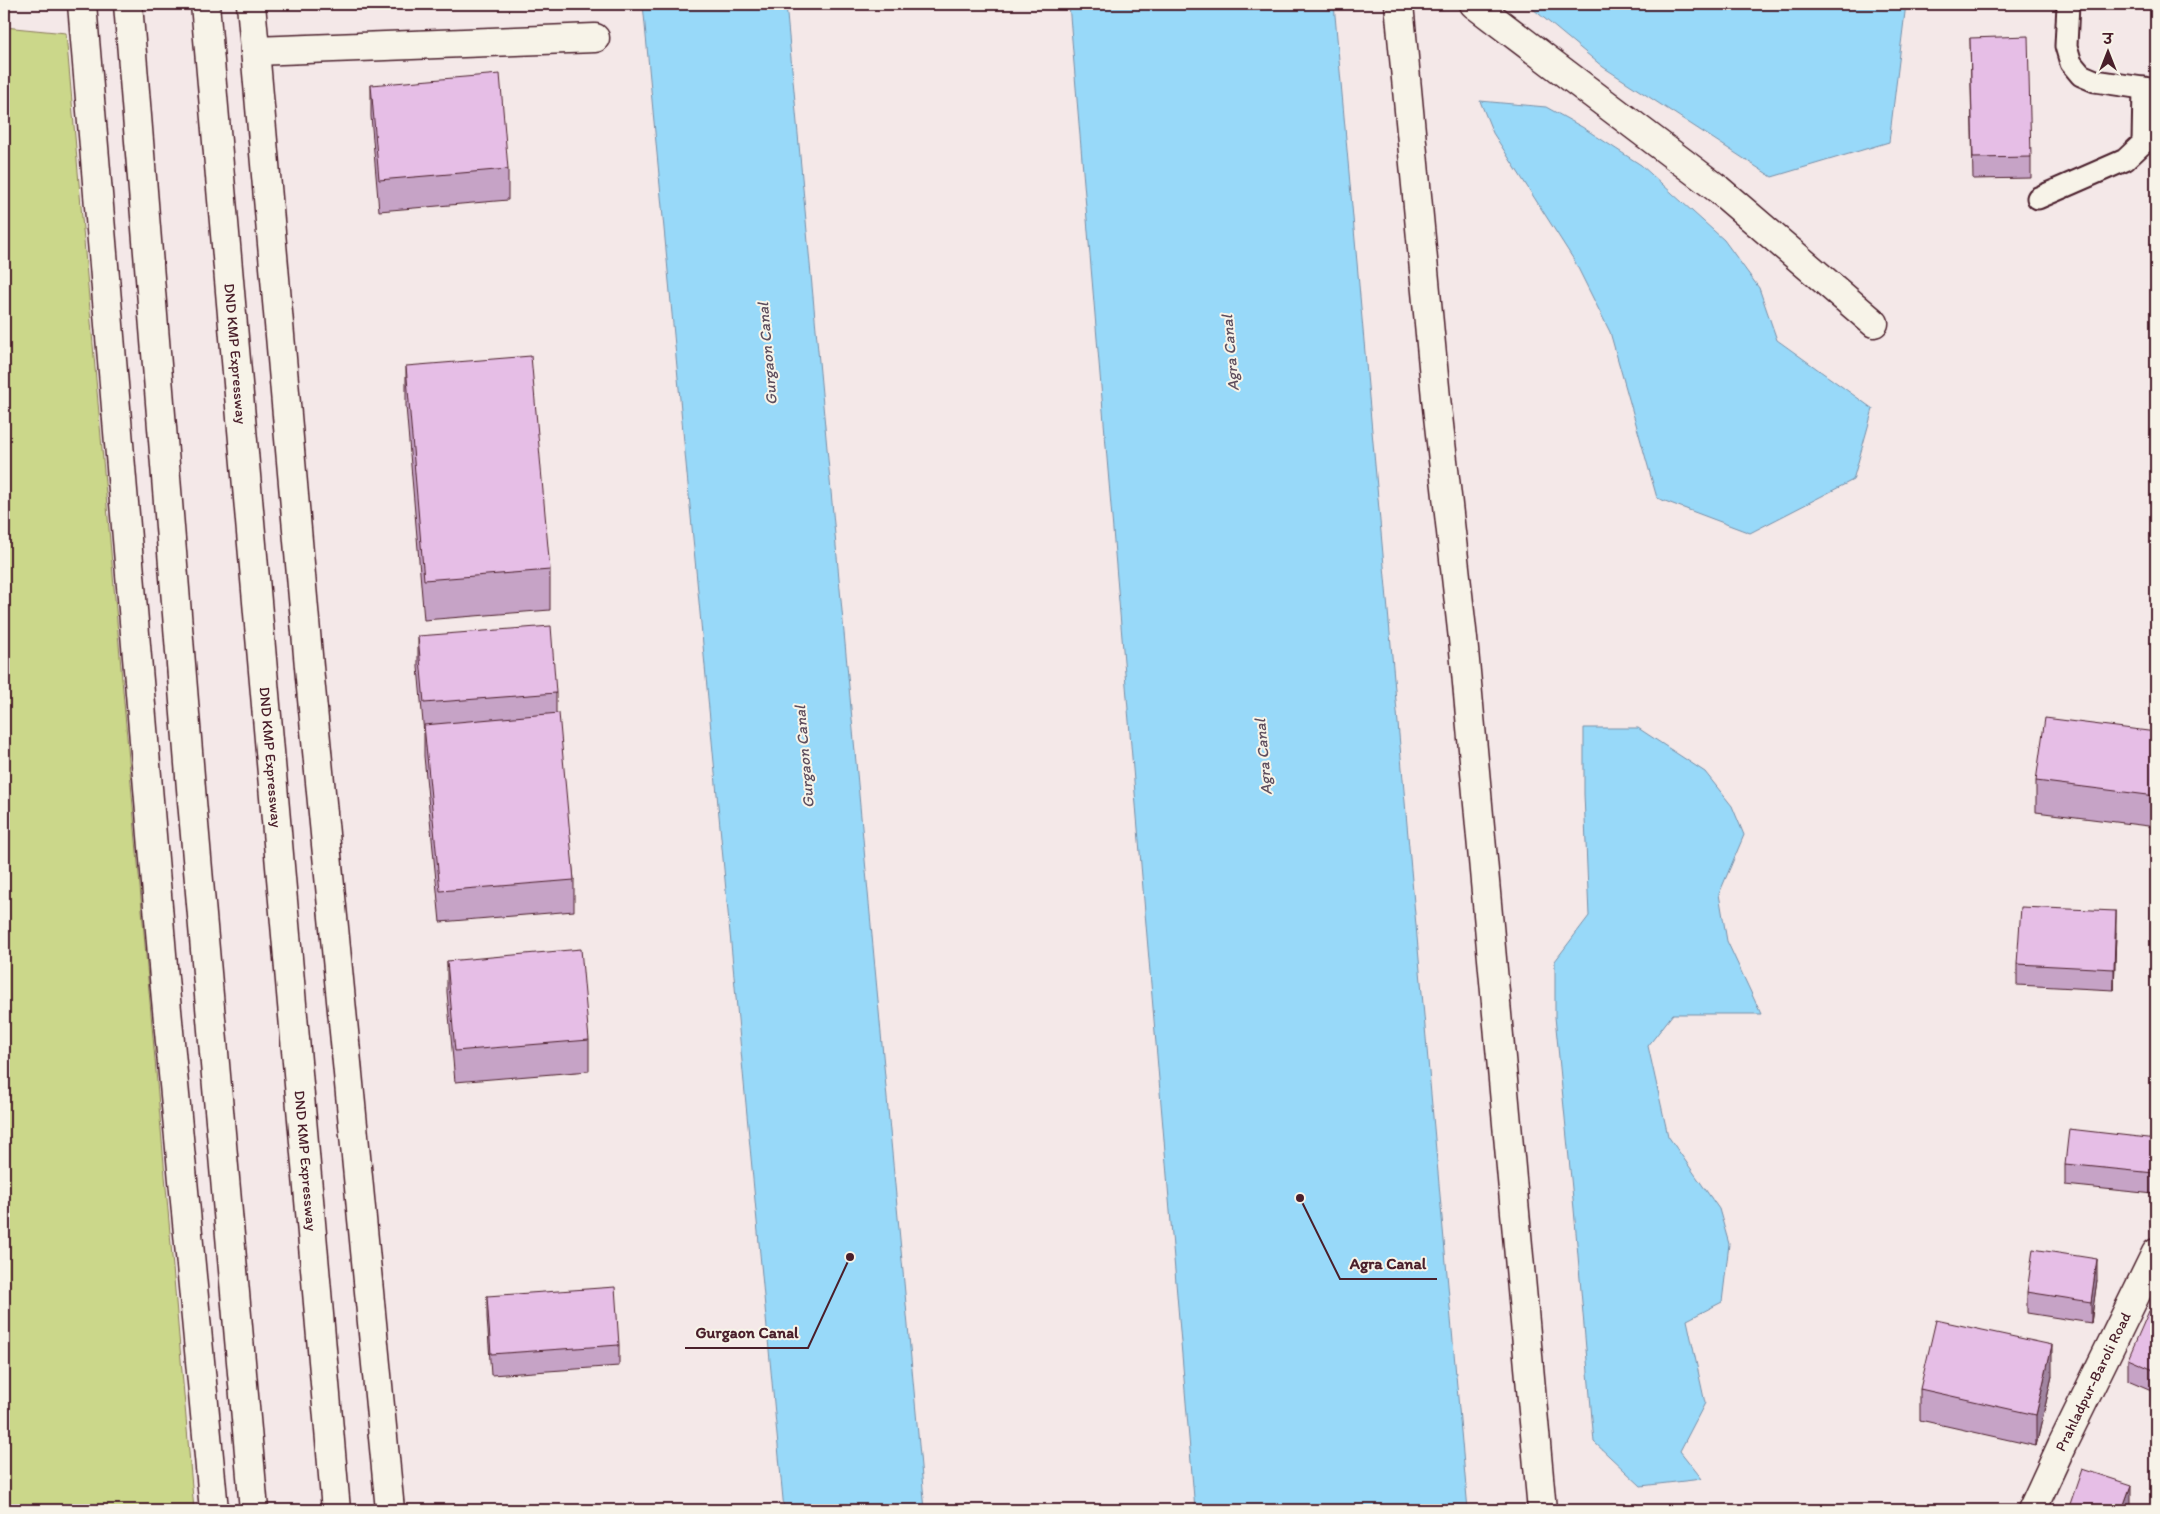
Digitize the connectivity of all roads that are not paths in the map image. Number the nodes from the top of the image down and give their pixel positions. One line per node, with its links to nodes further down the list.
1 (82, 4): 14 (main road)
2 (128, 4): 15 (main road)
3 (205, 4): 16 (main road, DND KMP Expressway)
4 (251, 4): 9 (main road)
5 (1399, 4): 18 (main road)
6 (1474, 4): 12 (main road)
7 (2068, 4): 10 (lane)
8 (595, 38): 9 (main road)
9 (255, 51): 17 (main road)
10 (2150, 89): 11 (lane)
11 (2038, 198)
12 (1874, 323)
13 (2156, 1253): 19 (main road, Prahladpur-Baroli Road)
14 (214, 1510)
15 (254, 1510)
16 (336, 1510)
17 (390, 1510)
18 (1542, 1510)
19 (2032, 1510)

